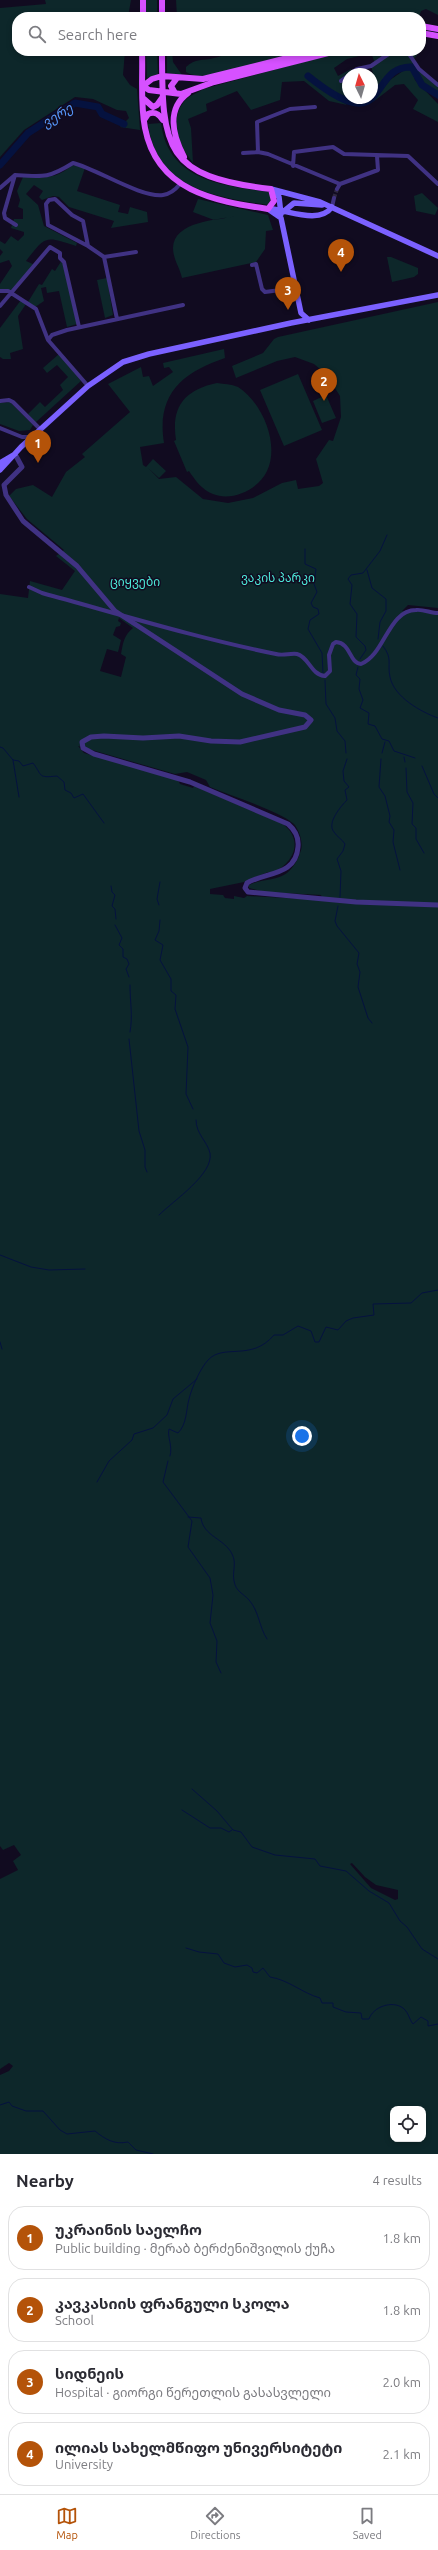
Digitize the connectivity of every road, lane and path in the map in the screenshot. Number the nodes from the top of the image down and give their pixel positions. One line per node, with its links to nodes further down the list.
1 (143, 0): 3 (main road)
2 (162, 0): 4 (main road)
3 (143, 12)
4 (162, 12)
5 (426, 27): 6 (main road)
6 (438, 30)
7 (426, 34): 8 (main road)
8 (438, 36)
9 (142, 56): 19 (main road)
10 (162, 56): 16 (main road)
11 (295, 56): 17 (main road)
12 (317, 56): 20 (main road)
13 (386, 56): 15 (street)
14 (410, 56): 18 (street)
15 (362, 68)
16 (162, 76): 17 (main road); 19 (main road); 21 (main road)
17 (177, 78): 22 (main road)
18 (438, 85)
19 (143, 86): 21 (main road); 23 (main road)
20 (196, 88): 22 (main road); 31 (main road)
21 (162, 91): 22 (main road); 24 (main road)
22 (176, 93)
23 (143, 97): 24 (main road); 27 (main road)
24 (162, 98): 26 (main road)
25 (315, 107): 28 (street)
26 (164, 120): 27 (main road); 31 (main road)
27 (144, 122): 34 (main road)
28 (258, 152): 29 (street); 32 (street)
29 (243, 153)
30 (378, 156): 32 (street); 35 (street); 36 (street)
31 (187, 163): 38 (main road)
32 (293, 166): 35 (street)
33 (15, 175): 34 (street); 37 (street); 46 (street)
34 (180, 184): 42 (main road)
35 (340, 184): 39 (street)
36 (438, 184)
37 (0, 188)
38 (271, 189): 41 (main road); 42 (main road); 43 (main road)
39 (337, 189)
40 (334, 198): 41 (street)
41 (330, 206): 43 (main road); 44 (main road); 50 (main road)
42 (268, 208): 43 (main road); 45 (main road)
43 (282, 210): 44 (main road); 45 (main road)
44 (295, 212): 45 (main road)
45 (281, 218): 52 (main road)
46 (16, 225)
47 (88, 246): 47 (street); 49 (street)
48 (136, 252): 49 (street)
49 (104, 256): 59 (street)
50 (438, 256)
51 (252, 265): 52 (street)
52 (296, 288): 58 (main road)
53 (0, 291): 54 (street)
54 (11, 292): 57 (street); 62 (street); 63 (street)
55 (438, 295): 60 (main road)
56 (183, 305): 59 (street)
57 (0, 306)
58 (301, 313): 60 (main road); 61 (main road)
59 (117, 319): 62 (street)
60 (309, 320): 61 (main road)
61 (291, 323): 64 (main road)
62 (79, 327): 63 (street)
63 (48, 340): 64 (street)
64 (88, 386): 67 (main road)
65 (0, 401): 67 (street)
66 (0, 428): 68 (street)
67 (41, 430): 68 (main road)
68 (32, 437): 69 (main road)
69 (14, 454): 70 (main road); 71 (main road); 74 (street)
70 (0, 463)
71 (0, 470)
72 (29, 587): 74 (street)
73 (438, 613): 74 (street)
74 (119, 614): 75 (street)
75 (438, 906)

